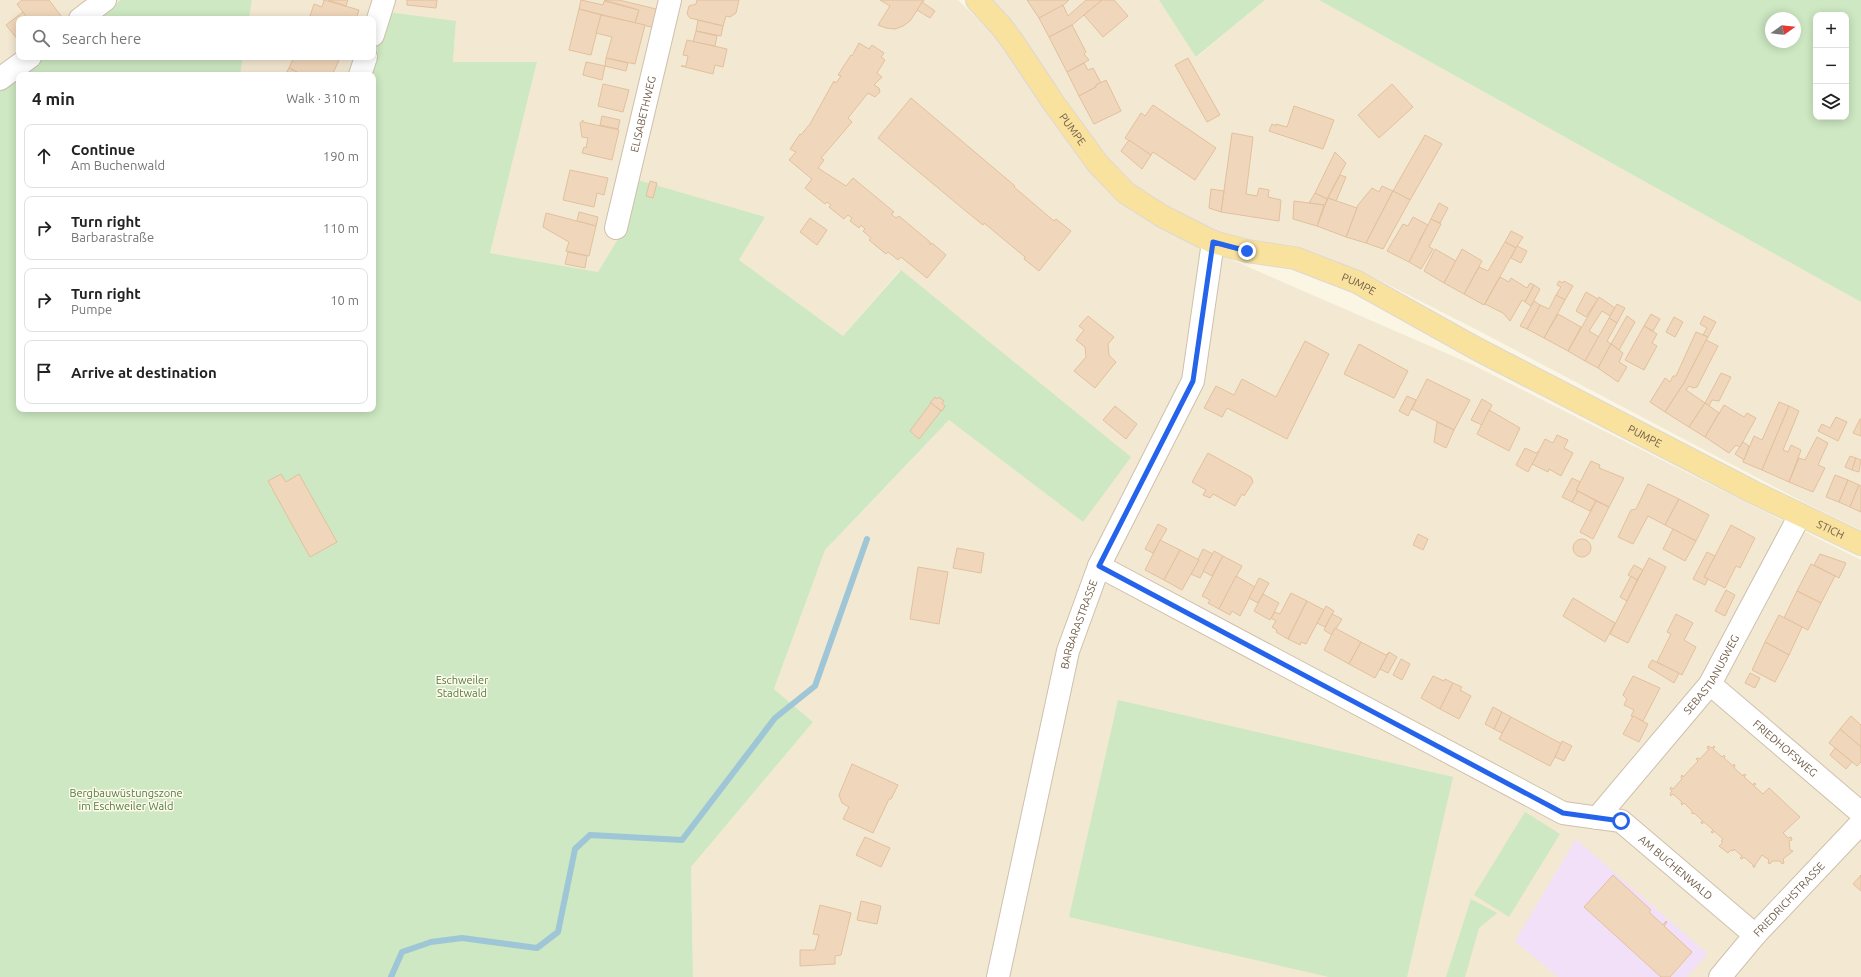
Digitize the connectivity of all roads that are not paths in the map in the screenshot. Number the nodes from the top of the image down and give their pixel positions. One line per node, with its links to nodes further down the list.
1 (105, 0): 5 (street)
2 (384, 0): 6 (street)
3 (670, 0): 11 (street, ELISABETHWEG)
4 (977, 0): 12 (main road, PUMPE)
5 (84, 16)
6 (376, 26)
7 (26, 60): 10 (street)
8 (365, 60): 9 (street)
9 (361, 72)
10 (0, 79)
11 (616, 228)
12 (1213, 242): 13 (main road, PUMPE); 15 (street, BARBARASTRASSE)
13 (1800, 515): 14 (main road, STICH); 16 (street, SEBASTIANUSWEG)
14 (1861, 544)
15 (1099, 566): 18 (street, AM BUCHENWALD); 21 (street, BARBARASTRASSE)
16 (1710, 684): 17 (street, FRIEDHOFSWEG); 18 (street, SEBASTIANUSWEG)
17 (1861, 813)
18 (1597, 818): 20 (street, AM BUCHENWALD)
19 (1861, 823): 20 (street, FRIEDRICHSTRASSE)
20 (1755, 935): 22 (street, FRIEDRICHSTRASSE)
21 (998, 977)
22 (1720, 977)

